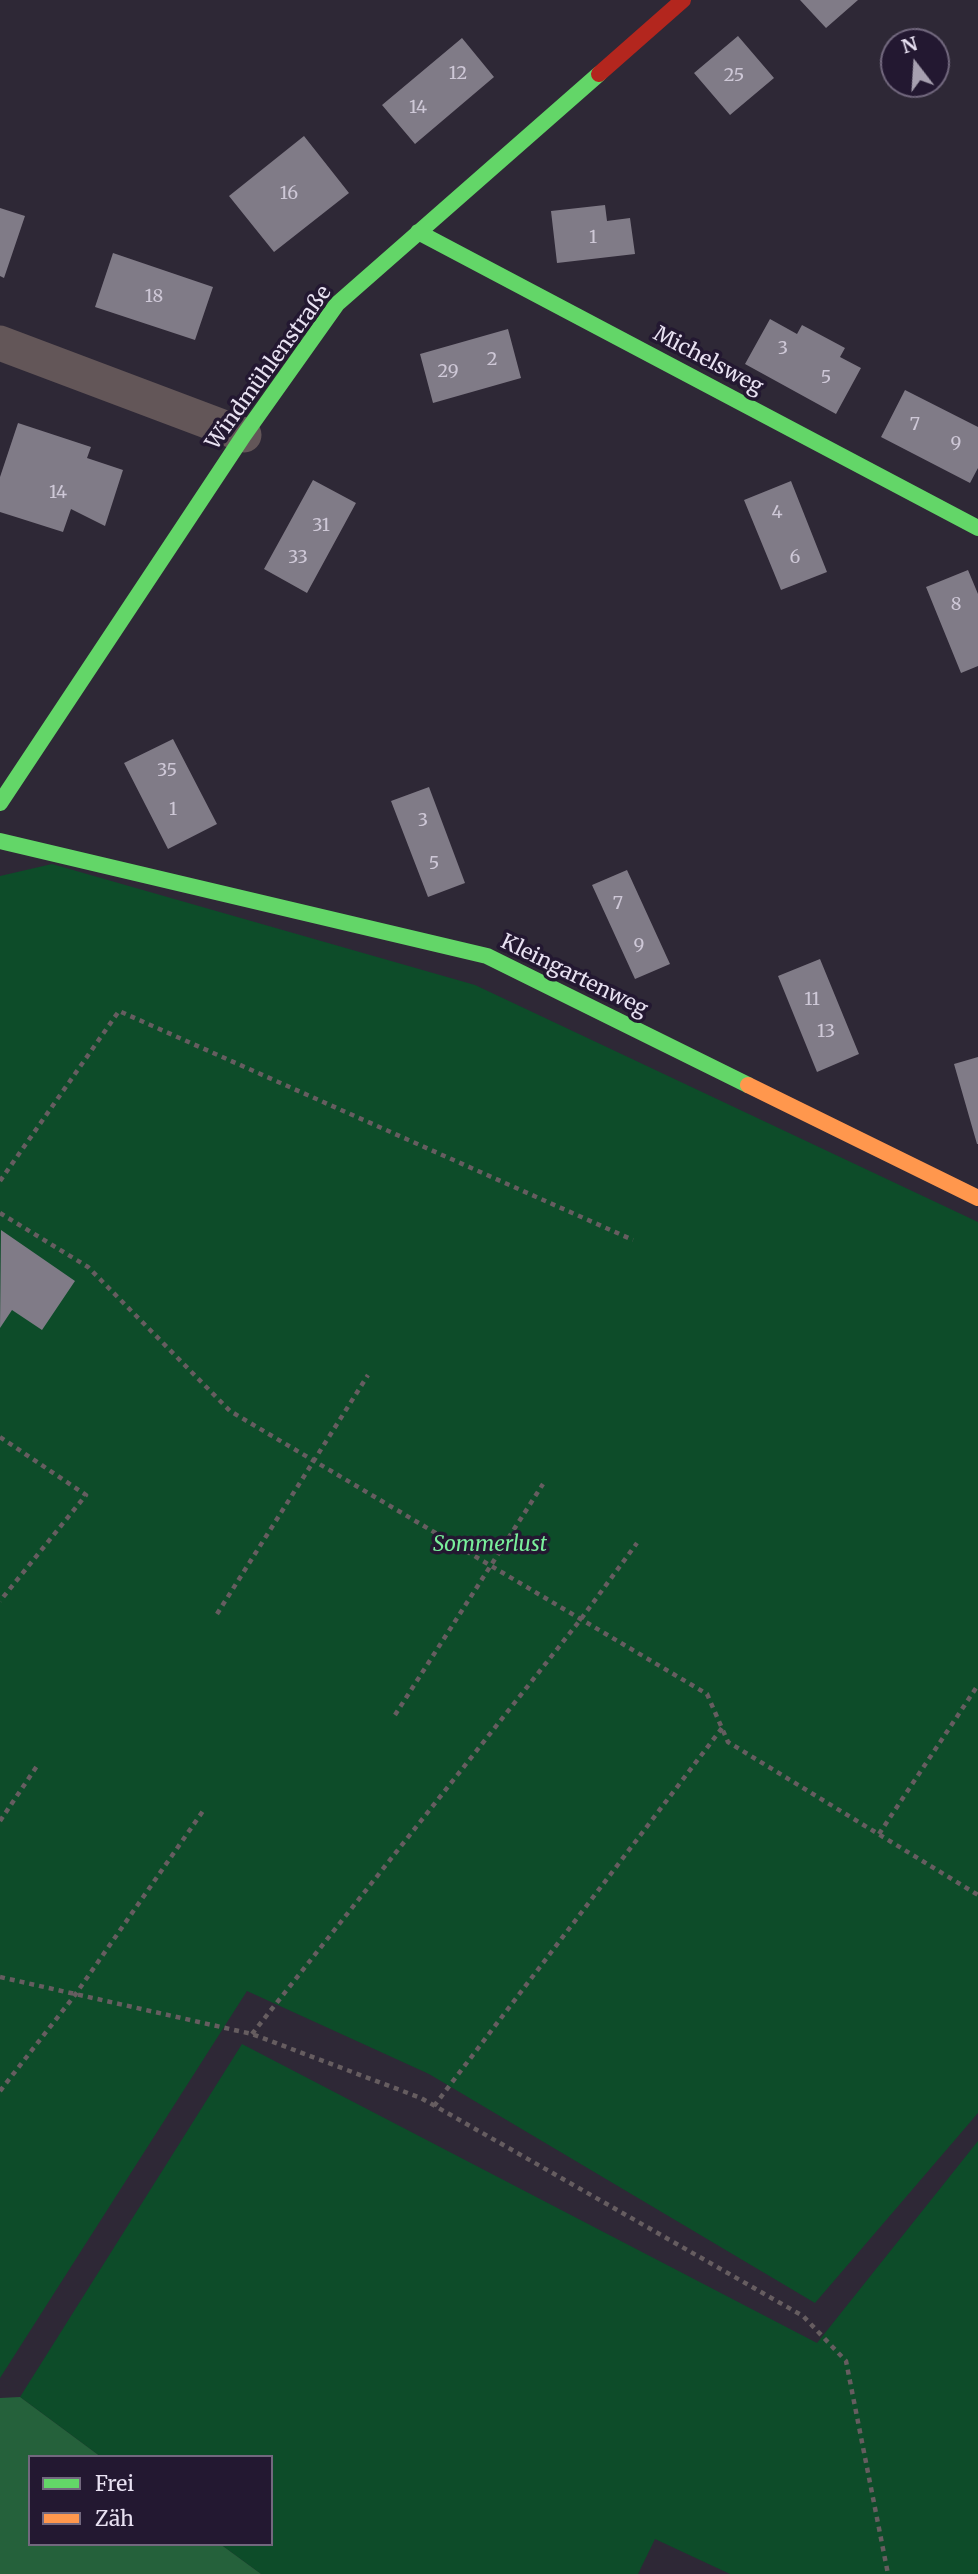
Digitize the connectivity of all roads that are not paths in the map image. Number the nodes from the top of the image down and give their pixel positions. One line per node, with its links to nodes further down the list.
1 (683, 0): 2 (street, Windmühlenstraße)
2 (418, 232): 4 (street, Windmühlenstraße); 5 (street, Michelsweg)
3 (0, 343): 4 (street)
4 (244, 435): 6 (street, Windmühlenstraße)
5 (978, 528)
6 (0, 803)
7 (0, 841): 8 (street, Kleingartenweg)
8 (978, 1198)

